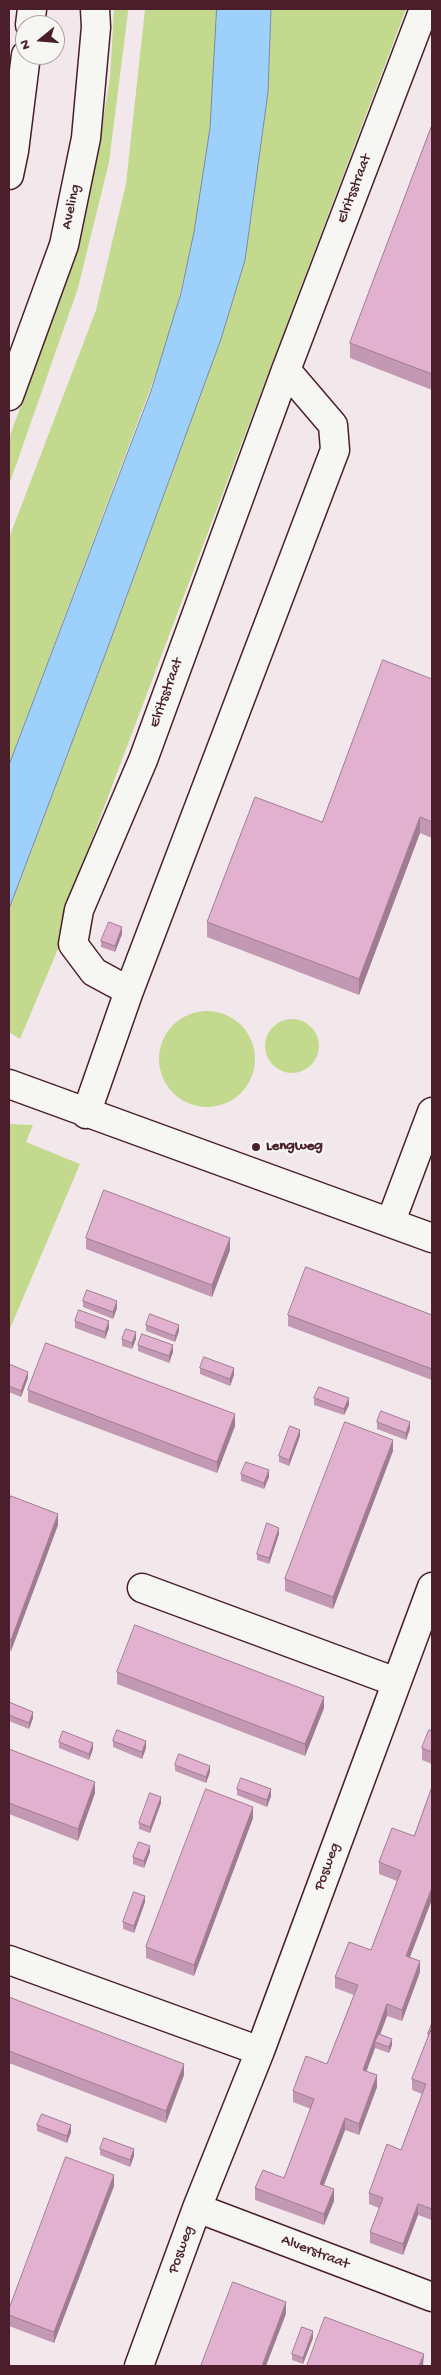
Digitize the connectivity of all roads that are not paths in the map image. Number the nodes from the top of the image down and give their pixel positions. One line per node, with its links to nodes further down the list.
1 (95, 9): 6 (street, Aveling)
2 (424, 9): 5 (street, Elritsstraat)
3 (25, 65): 4 (street)
4 (9, 175)
5 (286, 370): 7 (street); 7 (street, Elritsstraat)
6 (9, 396)
7 (129, 991): 10 (street)
8 (9, 1084): 10 (street)
9 (432, 1112): 11 (street)
10 (86, 1114): 11 (street)
11 (391, 1221): 12 (street)
12 (432, 1238)
13 (432, 1587): 15 (street, Posweg)
14 (142, 1588): 15 (street)
15 (396, 1682): 17 (street, Posweg)
16 (10, 1960): 17 (street)
17 (260, 2052): 18 (street, Posweg)
18 (198, 2208): 19 (street, Alverstraat); 20 (street, Posweg)
19 (432, 2297)
20 (138, 2366)

